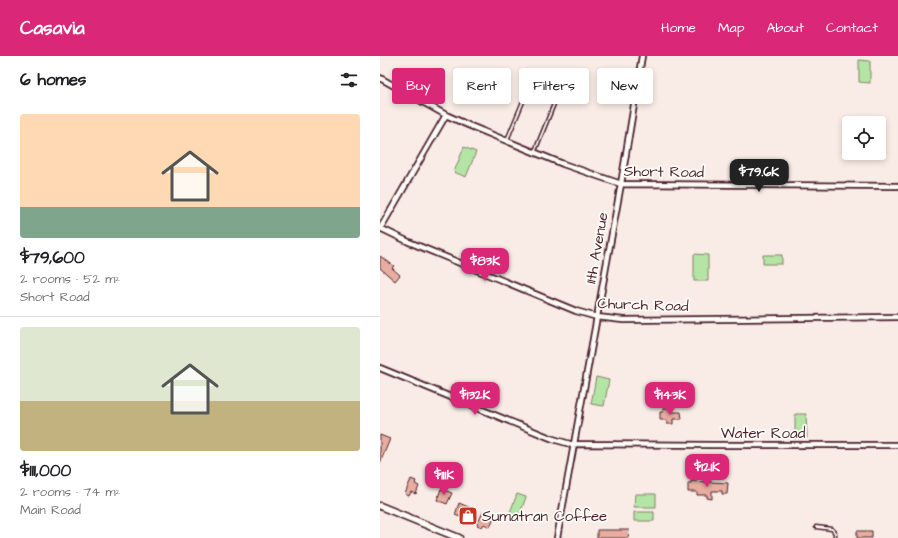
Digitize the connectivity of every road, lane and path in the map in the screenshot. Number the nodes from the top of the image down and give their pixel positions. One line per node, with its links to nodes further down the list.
1 (642, 56): 8 (street, 11th Avenue)
2 (380, 78): 5 (street, Short Road)
3 (522, 104): 6 (lane)
4 (554, 104): 7 (lane)
5 (446, 115): 6 (street, Short Road); 10 (street)
6 (506, 141): 7 (street, Short Road)
7 (534, 152): 8 (street, Short Road)
8 (621, 184): 9 (street, Short Road); 11 (street, 11th Avenue)
9 (898, 186)
10 (380, 229): 11 (street, Church Road)
11 (597, 317): 12 (street, Church Road); 14 (street, 11th Avenue)
12 (898, 317)
13 (380, 368): 14 (street, Water Road)
14 (574, 444): 15 (street, Water Road); 19 (street, 11th Avenue)
15 (898, 445)
16 (380, 506): 18 (main road)
17 (816, 527): 20 (lane)
18 (459, 538)
19 (557, 538)
20 (835, 538)

